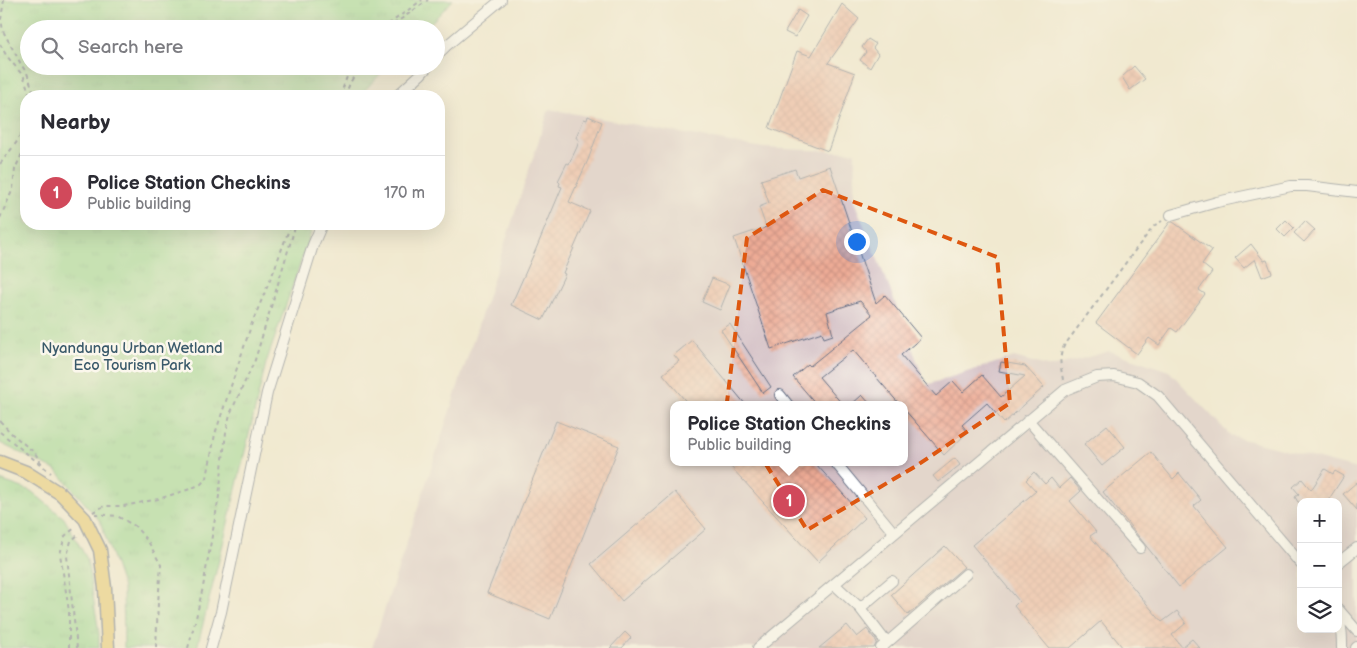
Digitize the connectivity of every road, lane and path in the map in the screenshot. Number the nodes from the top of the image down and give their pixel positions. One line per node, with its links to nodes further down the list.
1 (4, 0): 9 (path)
2 (422, 0): 5 (path)
3 (428, 0): 6 (path)
4 (501, 0): 8 (street)
5 (394, 20)
6 (400, 20)
7 (0, 44): 10 (path)
8 (445, 47)
9 (20, 62)
10 (20, 72)
11 (22, 75): 16 (path)
12 (28, 75): 17 (path)
13 (348, 75): 18 (path)
14 (355, 75): 19 (path)
15 (420, 75): 20 (street)
16 (28, 90)
17 (33, 90)
18 (342, 90)
19 (347, 90)
20 (404, 90)
21 (20, 137): 23 (path)
22 (20, 158): 26 (path)
23 (0, 164)
24 (1357, 192): 25 (street)
25 (1171, 215): 30 (path)
26 (0, 218)
27 (289, 230): 55 (path)
28 (294, 230): 56 (path)
29 (319, 230): 57 (street)
30 (1065, 390): 33 (street); 42 (street)
31 (780, 395): 32 (street)
32 (785, 401)
33 (1028, 420): 39 (street); 40 (street)
34 (0, 421): 35 (path)
35 (0, 432)
36 (0, 462): 38 (main road)
37 (838, 466): 39 (street)
38 (87, 522): 52 (path); 53 (path); 54 (main road)
39 (894, 533): 46 (street)
40 (1140, 548)
41 (1357, 548): 43 (street)
42 (1297, 559)
43 (1342, 560)
44 (966, 574): 51 (street)
45 (892, 581): 47 (street)
46 (834, 584): 47 (street); 58 (street)
47 (860, 608): 51 (street)
48 (1342, 614): 49 (street)
49 (1357, 631)
50 (1341, 633): 59 (street)
51 (884, 645)
52 (69, 648)
53 (76, 648)
54 (108, 648)
55 (156, 648)
56 (188, 648)
57 (211, 648)
58 (758, 648)
59 (1342, 648)

